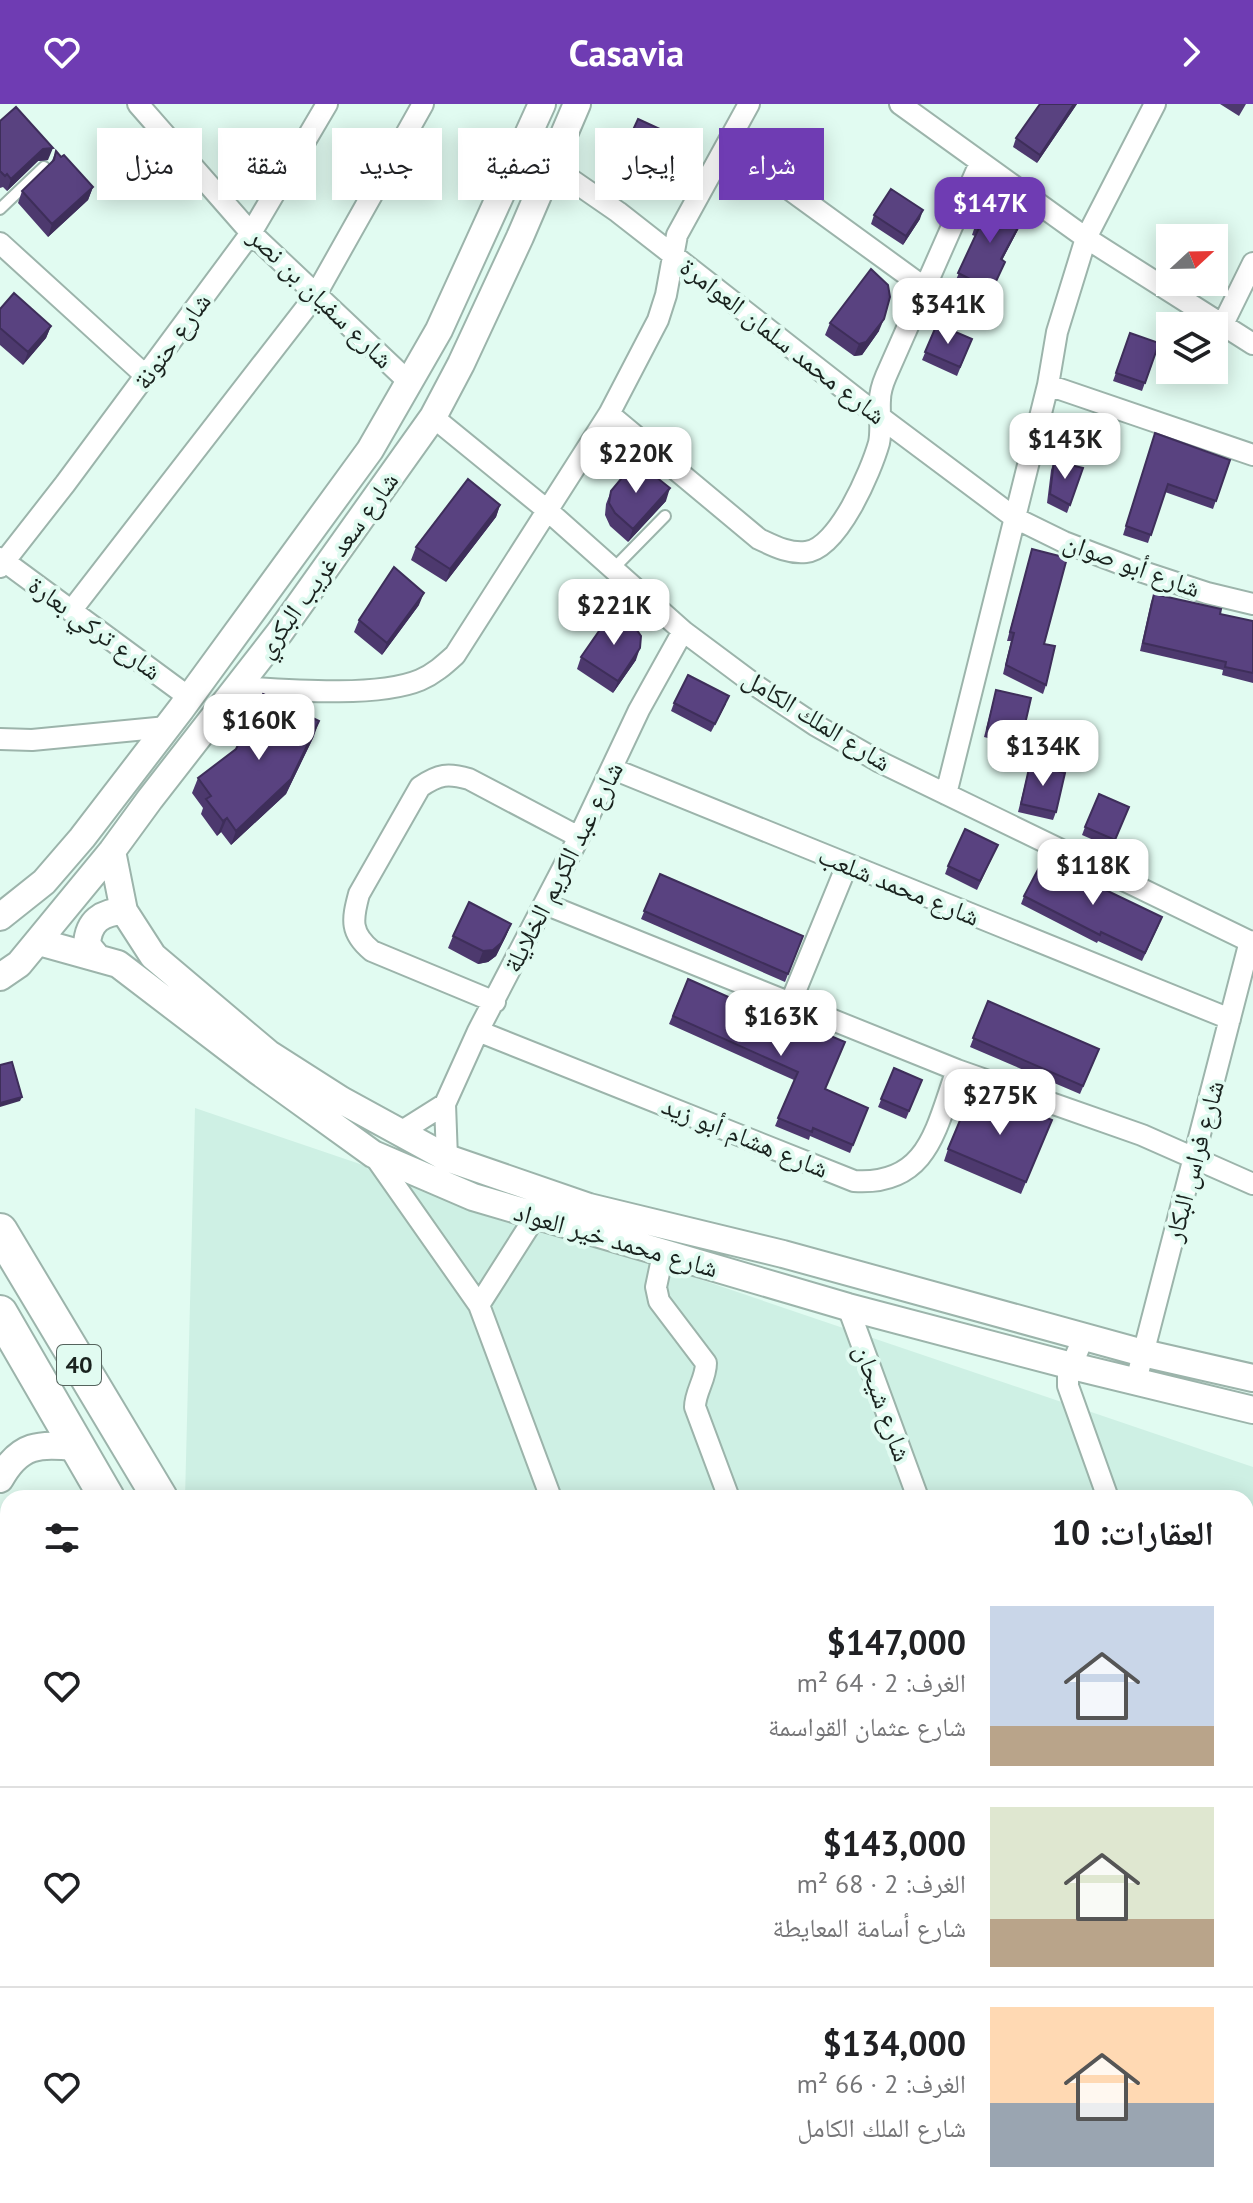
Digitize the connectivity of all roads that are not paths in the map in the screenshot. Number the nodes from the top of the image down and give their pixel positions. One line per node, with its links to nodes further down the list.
1 (138, 104): 18 (street, شارع سفيان بن نصر)
2 (327, 104): 18 (street, شارع حنونة)
3 (423, 104): 24 (street)
4 (542, 104): 30 (street, شارع سعد غريب البكري)
5 (577, 104): 9 (street, شارع سعد غريب البكري)
6 (749, 104): 10 (street)
7 (900, 104): 12 (street)
8 (1155, 104): 19 (street)
9 (566, 128)
10 (736, 128)
11 (719, 159): 21 (street)
12 (980, 163): 19 (street); 23 (street)
13 (44, 167): 17 (lane)
14 (579, 186): 21 (street, شارع محمد سلمان العوامرة)
15 (535, 200): 33 (street, شارع سعد غريب البكري)
16 (804, 200): 23 (street)
17 (0, 209)
18 (251, 233): 24 (street, شارع سفيان بن نصر); 29 (street, شارع حنونة)
19 (1086, 238): 25 (street); 31 (street)
20 (2, 249): 29 (street)
21 (672, 254): 32 (street); 34 (street, شارع محمد سلمان العوامرة)
22 (1253, 263): 26 (street)
23 (925, 288): 34 (street)
24 (315, 296): 30 (street, شارع سفيان بن نصر); 42 (street)
25 (1204, 312)
26 (1228, 314)
27 (1228, 327): 28 (street)
28 (1253, 344)
29 (146, 376): 39 (street, شارع حنونة)
30 (410, 383): 45 (street, شارع سعد غريب البكري)
31 (1048, 385): 35 (street); 38 (street)
32 (609, 414): 34 (street); 36 (street)
33 (433, 417): 36 (street, شارع الملك الكامل); 44 (street, شارع سعد غريب البكري)
34 (880, 417): 38 (street, شارع محمد سلمان العوامرة)
35 (1253, 455)
36 (547, 510): 40 (street, شارع الملك الكامل); 44 (street)
37 (665, 516): 40 (lane)
38 (1015, 518): 41 (street, شارع أبو صوان); 49 (street)
39 (2, 562): 42 (street, شارع تركي بعارة)
40 (613, 569): 43 (street, شارع الملك الكامل)
41 (1253, 604)
42 (71, 611): 45 (street, شارع تركي بعارة)
43 (683, 631): 48 (street, شارع عبد الكريم الخلايلة); 49 (street, شارع الملك الكامل)
44 (237, 687): 51 (street, شارع سعد غريب البكري)
45 (190, 698): 46 (street, شارع سعد غريب البكري)
46 (167, 727): 47 (street); 55 (street, شارع سعد غريب البكري)
47 (0, 739)
48 (613, 769): 50 (street, شارع عبد الكريم الخلايلة); 52 (street, شارع محمد شلعب)
49 (946, 794): 57 (street, شارع الملك الكامل)
50 (579, 837): 53 (street, شارع عبد الكريم الخلايلة); 60 (street)
51 (112, 851): 54 (street, شارع محمد خير العواد); 56 (street, شارع سعد غريب البكري)
52 (847, 865): 61 (street); 62 (street, شارع محمد شلعب)
53 (545, 904): 60 (street, شارع عبد الكريم الخلايلة); 61 (street)
54 (124, 911): 58 (street); 66 (street, شارع محمد خير العواد)
55 (0, 917)
56 (39, 942): 58 (street, شارع محمد خير العواد); 59 (street, شارع سعد غريب البكري)
57 (1251, 942): 62 (street, شارع فراس البكار)
58 (96, 956): 67 (street, شارع محمد خير العواد)
59 (0, 977)
60 (495, 1002): 63 (street, شارع عبد الكريم الخلايلة)
61 (790, 1004): 64 (street)
62 (1230, 1019): 69 (street, شارع فراس البكار)
63 (478, 1031): 64 (street, شارع هشام أبو زيد); 65 (street, شارع عبد الكريم الخلايلة)
64 (957, 1070): 69 (street)
65 (445, 1104): 66 (street); 68 (street, شارع عبد الكريم الخلايلة)
66 (399, 1133): 68 (street, شارع محمد خير العواد)
67 (373, 1154): 71 (street, شارع محمد خير العواد); 74 (street)
68 (447, 1158): 77 (street, شارع محمد خير العواد)
69 (1195, 1158): 70 (street); 78 (street, شارع فراس البكار)
70 (1253, 1184)
71 (535, 1217): 73 (street, شارع محمد خير العواد); 74 (street)
72 (0, 1231): 86 (highway, 40)
73 (663, 1254): 75 (street, شارع محمد خير العواد); 88 (street)
74 (479, 1305): 87 (street)
75 (848, 1307): 79 (street, شارع محمد خير العواد); 89 (street, شارع شيحان)
76 (0, 1313): 83 (highway, 40)
77 (1084, 1336): 78 (street, شارع محمد خير العواد); 79 (street)
78 (1143, 1353): 80 (street, شارع محمد خير العواد); 81 (street, شارع فراس البكار)
79 (1072, 1366): 81 (street, شارع محمد خير العواد); 90 (street)
80 (1253, 1378)
81 (1136, 1381): 82 (street, شارع محمد خير العواد)
82 (1253, 1410)
83 (76, 1447): 84 (street); 85 (highway, 40)
84 (0, 1479)
85 (102, 1490)
86 (155, 1490)
87 (548, 1490)
88 (726, 1490)
89 (915, 1490)
90 (1105, 1490)

